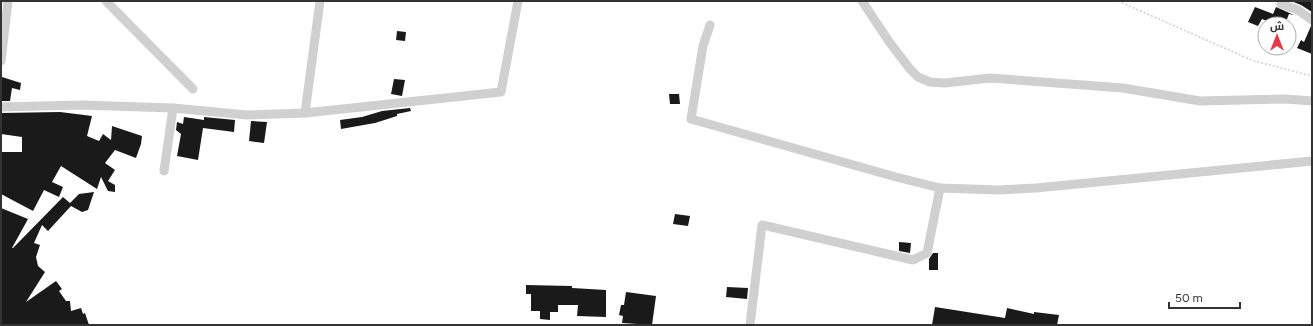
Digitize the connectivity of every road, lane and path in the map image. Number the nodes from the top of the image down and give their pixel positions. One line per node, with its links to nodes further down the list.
1 (8, 1): 10 (street)
2 (106, 1): 12 (street)
3 (320, 1): 16 (street)
4 (518, 1): 16 (street)
5 (862, 1): 13 (street)
6 (1118, 1): 11 (path)
7 (1281, 4): 8 (street)
8 (1312, 20)
9 (710, 25): 19 (street)
10 (1, 61)
11 (1312, 76)
12 (193, 89)
13 (1312, 101)
14 (1, 107): 15 (street)
15 (173, 108): 16 (street); 18 (street)
16 (305, 113)
17 (1312, 161): 19 (street)
18 (164, 171)
19 (940, 188): 20 (street)
20 (750, 325)

